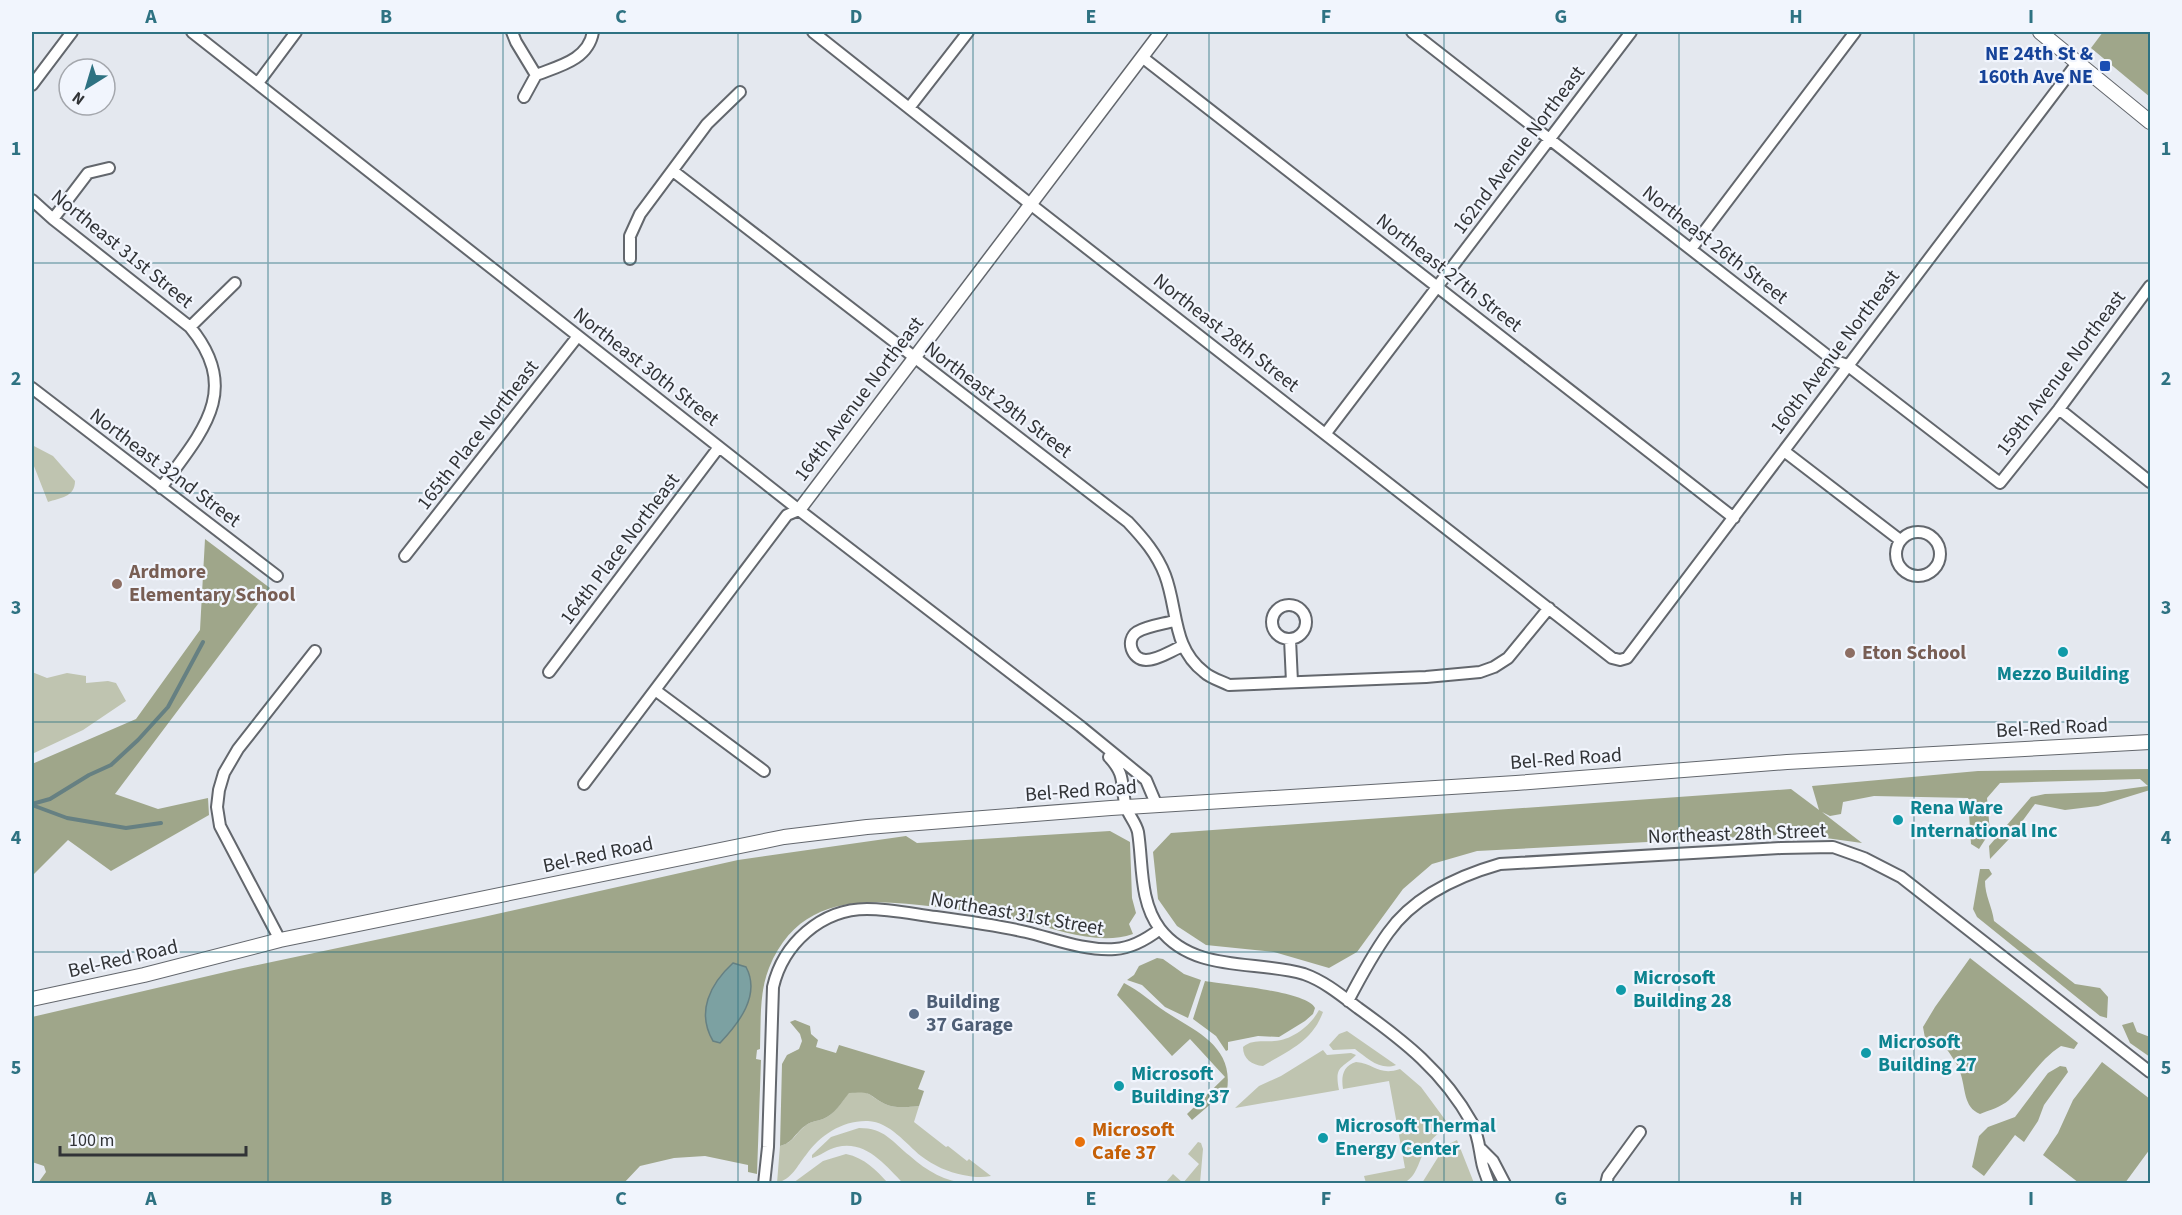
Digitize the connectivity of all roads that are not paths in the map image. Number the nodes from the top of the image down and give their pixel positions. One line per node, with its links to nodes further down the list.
1 (72, 32): 17 (street)
2 (192, 32): 16 (street, Northeast 30th Street)
3 (297, 32): 16 (street)
4 (512, 32): 15 (street)
5 (593, 32): 15 (street)
6 (813, 32): 20 (street, Northeast 28th Street)
7 (968, 32): 20 (street)
8 (1161, 32): 13 (street, 164th Avenue Northeast)
9 (1412, 32): 22 (street, Northeast 26th Street)
10 (1631, 32): 22 (street, 162nd Avenue Northeast)
11 (1856, 32): 28 (street)
12 (2040, 32): 14 (main road)
13 (1142, 57): 26 (street, 164th Avenue Northeast); 31 (street, Northeast 27th Street)
14 (2078, 62): 21 (main road); 36 (street, 160th Avenue Northeast)
15 (536, 75): 19 (street)
16 (258, 83): 34 (street, Northeast 30th Street)
17 (32, 85)
18 (740, 92): 24 (street)
19 (525, 97)
20 (909, 108): 26 (street, Northeast 28th Street)
21 (2151, 122)
22 (1551, 139): 28 (street, Northeast 26th Street); 31 (street, 162nd Avenue Northeast)
23 (109, 168): 27 (street)
24 (673, 171): 29 (street); 35 (street, Northeast 29th Street)
25 (32, 200): 27 (street, Northeast 31st Street)
26 (1029, 203): 35 (street, 164th Avenue Northeast); 39 (street, Northeast 28th Street)
27 (53, 219): 33 (street, Northeast 31st Street)
28 (1691, 249): 36 (street, Northeast 26th Street)
29 (630, 259)
30 (235, 283): 33 (street)
31 (1438, 286): 39 (street, 162nd Avenue Northeast); 46 (street, Northeast 27th Street)
32 (2151, 286): 38 (street, 159th Avenue Northeast)
33 (190, 327): 44 (street, Northeast 31st Street)
34 (578, 336): 40 (street, Northeast 30th Street); 48 (street, 165th Place Northeast)
35 (914, 358): 45 (street, 164th Avenue Northeast); 51 (street, Northeast 29th Street)
36 (1847, 365): 41 (street, 160th Avenue Northeast); 43 (street, Northeast 26th Street)
37 (32, 388): 44 (street, Northeast 32nd Street)
38 (2059, 409): 42 (street); 43 (street, 159th Avenue Northeast)
39 (1326, 433): 50 (street, Northeast 28th Street)
40 (719, 447): 45 (street, Northeast 30th Street); 56 (street, 164th Place Northeast)
41 (1784, 452): 46 (street, 160th Avenue Northeast); 47 (street)
42 (2151, 482)
43 (2000, 483)
44 (161, 488): 49 (street, Northeast 32nd Street)
45 (799, 510): 58 (street, 164th Avenue Northeast); 59 (street, Northeast 30th Street)
46 (1734, 518): 55 (street, 160th Avenue Northeast)
47 (1900, 540): 47 (street)
48 (405, 556)
49 (277, 576)
50 (1549, 608): 55 (street, Northeast 28th Street); 57 (street)
51 (1174, 621): 53 (street, Northeast 29th Street); 53 (street)
52 (1290, 639): 57 (street)
53 (1183, 646): 57 (street, Northeast 29th Street)
54 (315, 651): 66 (street)
55 (1620, 660)
56 (549, 672)
57 (1292, 682)
58 (655, 690): 61 (street); 62 (street, 164th Avenue Northeast)
59 (1080, 726): 63 (street, Northeast 30th Street); 64 (street, Northeast 30th Street)
60 (2151, 742): 63 (main road, Bel-Red Road)
61 (764, 771)
62 (584, 784)
63 (1157, 806): 64 (main road, Bel-Red Road)
64 (1127, 808): 65 (street, Northeast 30th Street); 66 (main road, Bel-Red Road)
65 (1160, 929): 68 (street); 73 (street, Northeast 31st Street)
66 (280, 940): 67 (main road, Bel-Red Road)
67 (32, 999)
68 (1348, 1000): 69 (street, Northeast 28th Street); 71 (street)
69 (2151, 1072)
70 (1640, 1132): 72 (street)
71 (1481, 1149): 74 (street); 75 (street)
72 (1607, 1180): 76 (street)
73 (764, 1184)
74 (1489, 1184)
75 (1505, 1184)
76 (1597, 1184)

